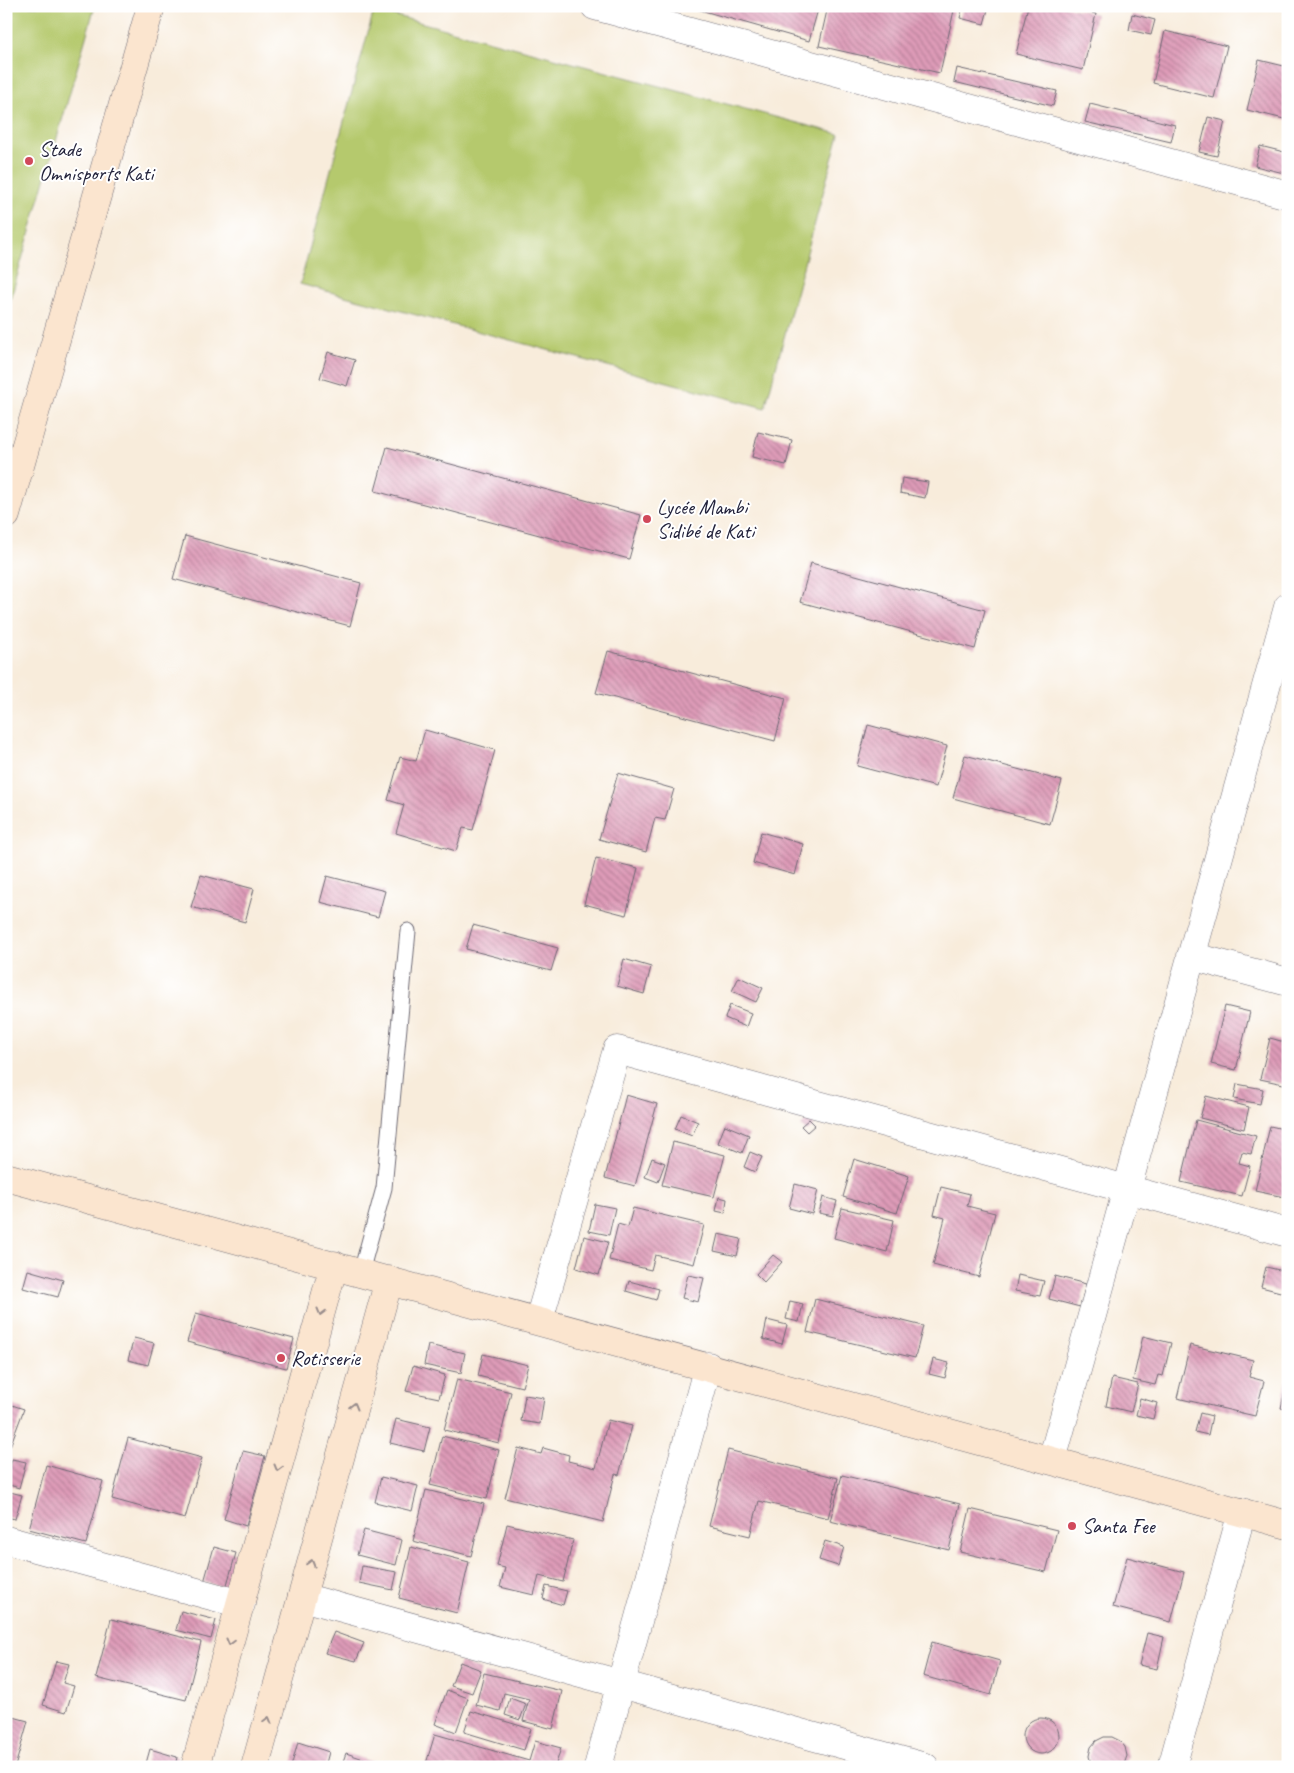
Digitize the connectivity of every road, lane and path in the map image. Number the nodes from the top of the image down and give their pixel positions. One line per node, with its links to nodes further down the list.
1 (151, 6): 4 (street)
2 (595, 6): 3 (street)
3 (1288, 195)
4 (6, 516)
5 (1288, 607): 7 (street)
6 (408, 931): 13 (lane)
7 (1191, 956): 8 (street); 10 (street)
8 (1288, 982)
9 (6, 1177): 12 (street)
10 (1126, 1189): 11 (street); 15 (street); 17 (street)
11 (1288, 1233)
12 (334, 1265): 13 (street); 22 (street, one-way to 22)
13 (361, 1272): 14 (street)
14 (389, 1280): 15 (street); 21 (street, one-way to 14)
15 (538, 1320): 16 (street)
16 (708, 1366): 17 (street); 23 (street)
17 (1052, 1460): 18 (street)
18 (1242, 1512): 19 (street); 28 (street)
19 (1288, 1525)
20 (6, 1540): 22 (street)
21 (302, 1597): 23 (street); 25 (street, one-way to 21)
22 (241, 1604): 24 (street, one-way to 24)
23 (621, 1684): 26 (street); 27 (street)
24 (196, 1767)
25 (255, 1767)
26 (598, 1767)
27 (925, 1767)
28 (1172, 1767)

